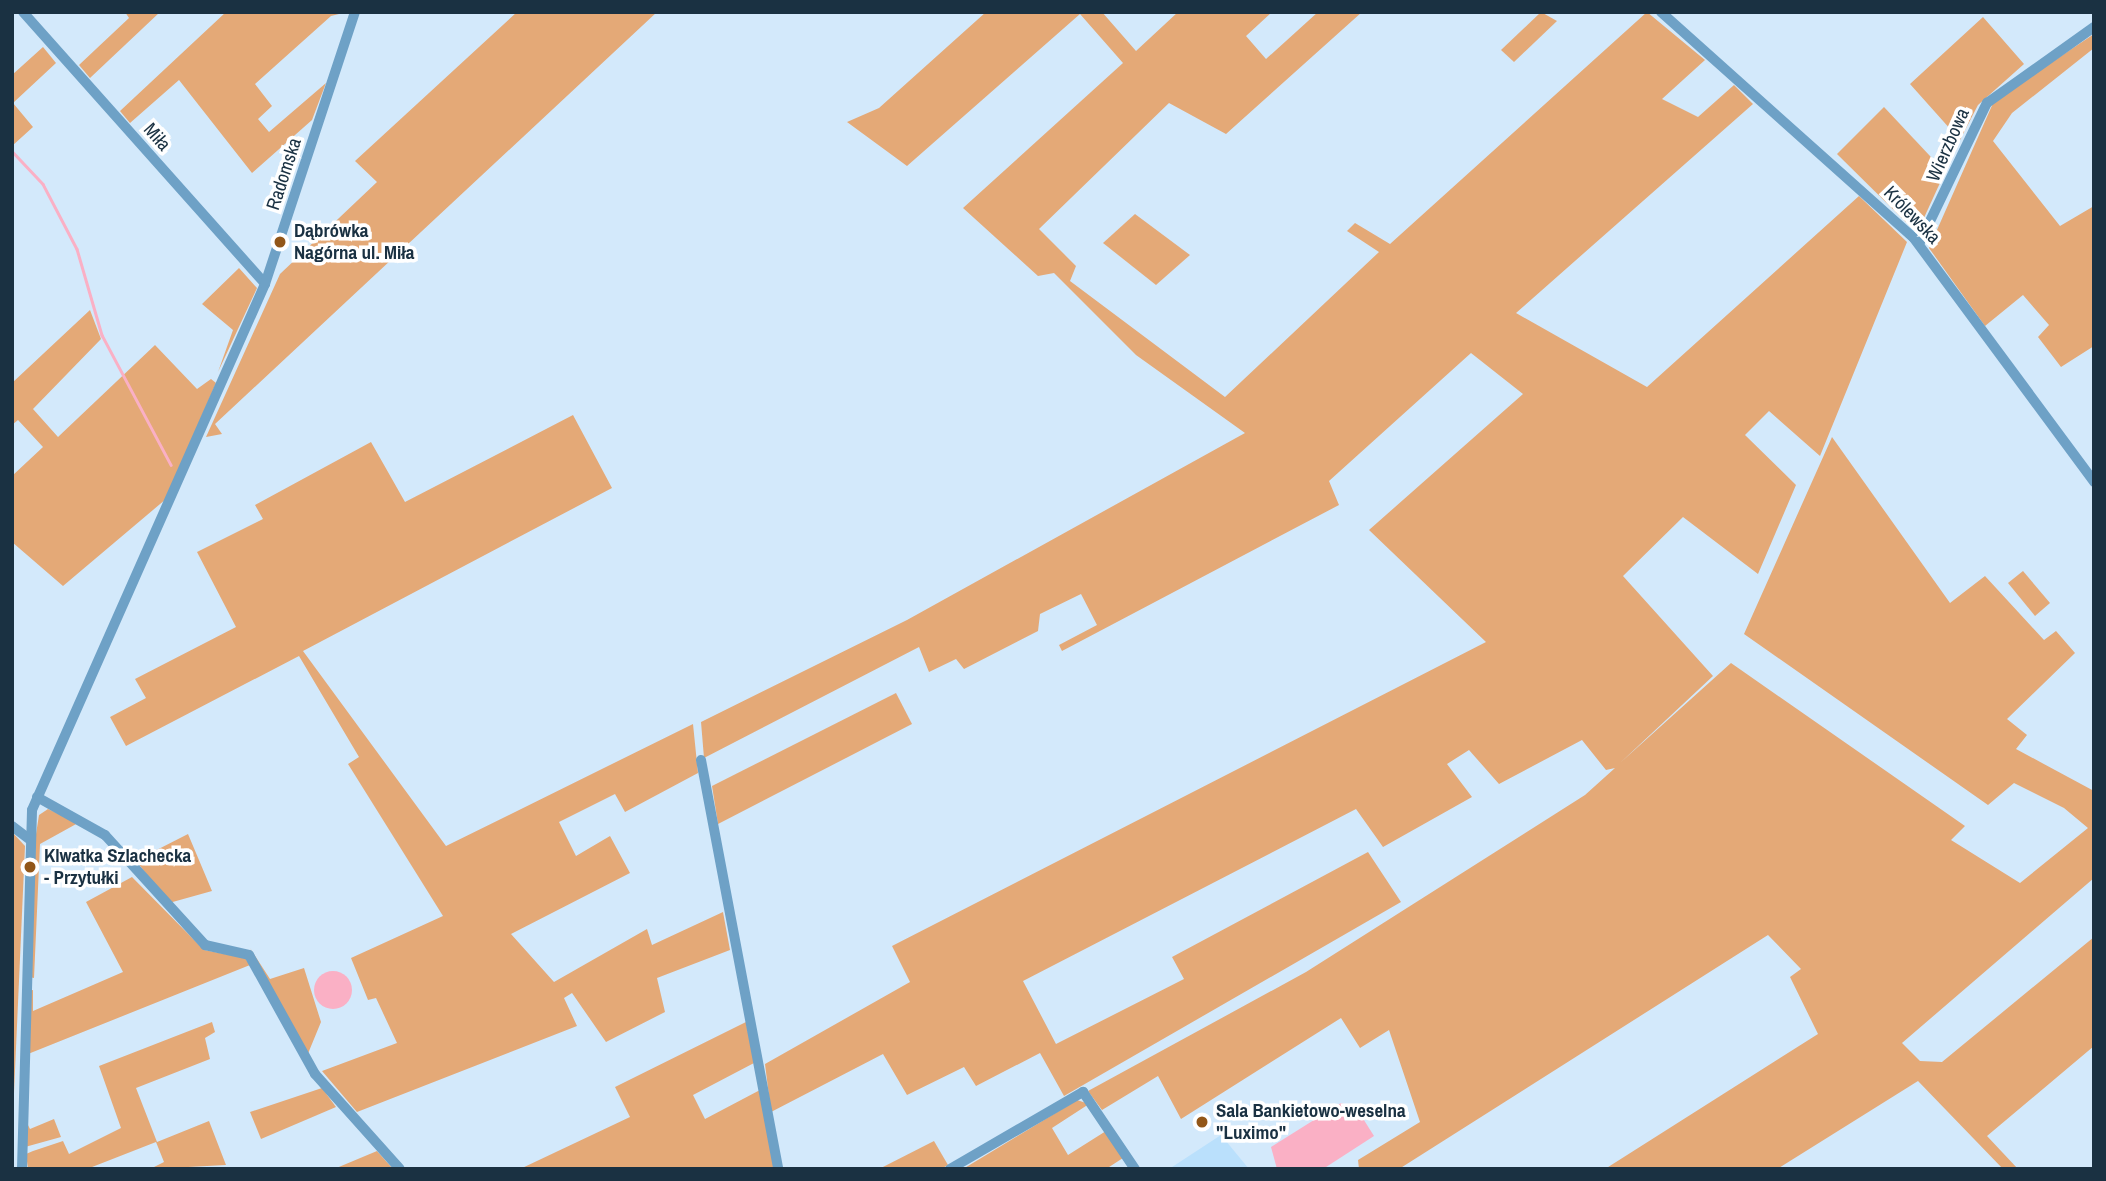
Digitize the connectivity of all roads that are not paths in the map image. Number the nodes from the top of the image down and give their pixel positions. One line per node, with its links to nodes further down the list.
1 (23, 12): 6 (street, Miła)
2 (355, 12): 6 (street, Radomska)
3 (1661, 12): 5 (street, Królewska)
4 (2094, 27): 5 (street, Wierzbowa)
5 (1919, 244): 7 (street, Królewska)
6 (265, 284): 9 (street, Radomska)
7 (2094, 482)
8 (701, 760): 14 (street)
9 (37, 797): 11 (street, Radomska); 13 (street)
10 (12, 826): 11 (street)
11 (29, 839): 12 (street, Radomska)
12 (22, 1169)
13 (400, 1169)
14 (778, 1169)
15 (950, 1169): 16 (street)
16 (1135, 1169)

